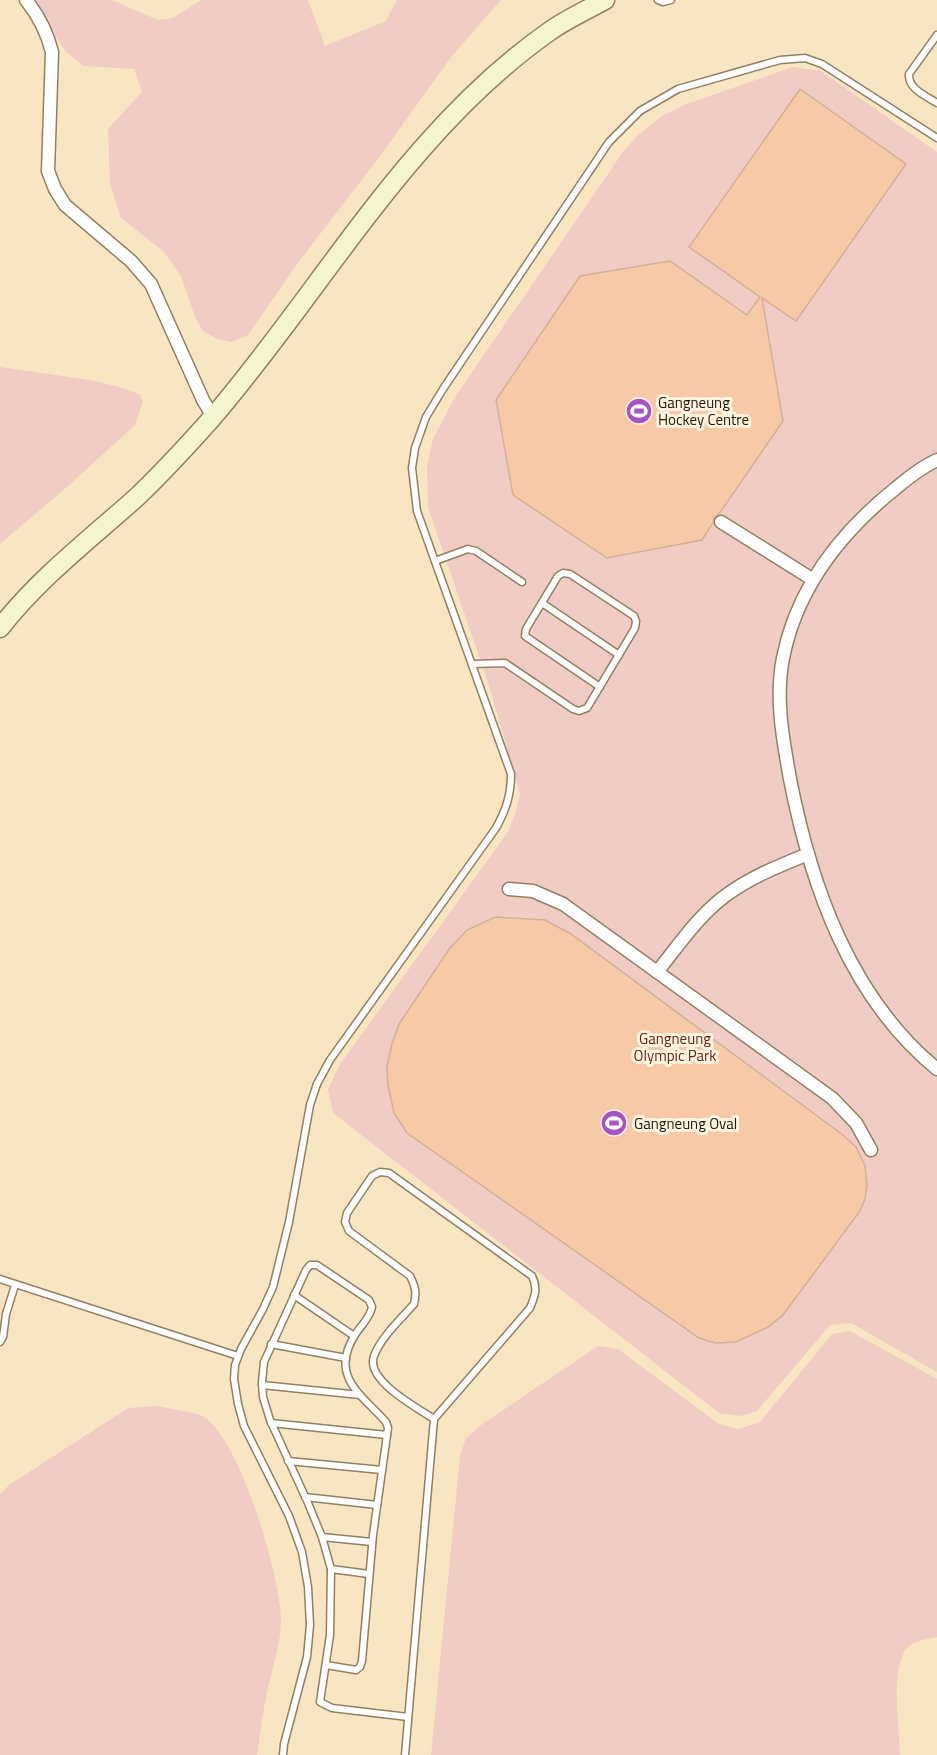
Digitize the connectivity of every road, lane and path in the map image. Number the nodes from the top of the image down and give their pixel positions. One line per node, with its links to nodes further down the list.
1 (26, 0): 8 (street)
2 (605, 0): 8 (street)
3 (658, 0): 4 (lane)
4 (671, 0)
5 (937, 34): 6 (lane)
6 (937, 103)
7 (937, 138): 11 (lane)
8 (213, 417): 15 (street)
9 (937, 460): 12 (street)
10 (721, 522): 12 (street)
11 (435, 561): 13 (lane); 17 (lane)
12 (812, 579): 19 (street)
13 (522, 582)
14 (542, 603): 16 (lane); 16 (lane); 18 (lane)
15 (0, 628)
16 (619, 655): 18 (lane)
17 (472, 664): 18 (lane); 30 (lane)
18 (600, 687)
19 (808, 854): 21 (street); 22 (street)
20 (509, 889): 21 (street)
21 (657, 972): 23 (street)
22 (937, 1069)
23 (871, 1150)
24 (0, 1279): 25 (lane)
25 (15, 1285): 28 (lane); 30 (lane)
26 (294, 1295): 27 (lane); 27 (lane); 29 (lane)
27 (354, 1336): 31 (lane)
28 (0, 1342)
29 (271, 1344): 31 (lane); 32 (lane)
30 (238, 1356): 47 (lane)
31 (346, 1358): 33 (lane)
32 (262, 1385): 33 (lane); 35 (lane)
33 (360, 1395): 36 (lane)
34 (434, 1419): 34 (lane); 46 (lane)
35 (271, 1423): 36 (lane); 37 (lane)
36 (387, 1435): 38 (lane)
37 (288, 1461): 38 (lane); 39 (lane)
38 (382, 1470): 40 (lane)
39 (305, 1497): 40 (lane); 41 (lane)
40 (377, 1505): 42 (lane)
41 (322, 1537): 42 (lane); 43 (lane)
42 (372, 1542): 44 (lane)
43 (331, 1569): 44 (lane); 45 (lane)
44 (369, 1574): 45 (lane)
45 (326, 1665): 46 (lane)
46 (408, 1717): 48 (lane)
47 (283, 1755)
48 (405, 1755)

